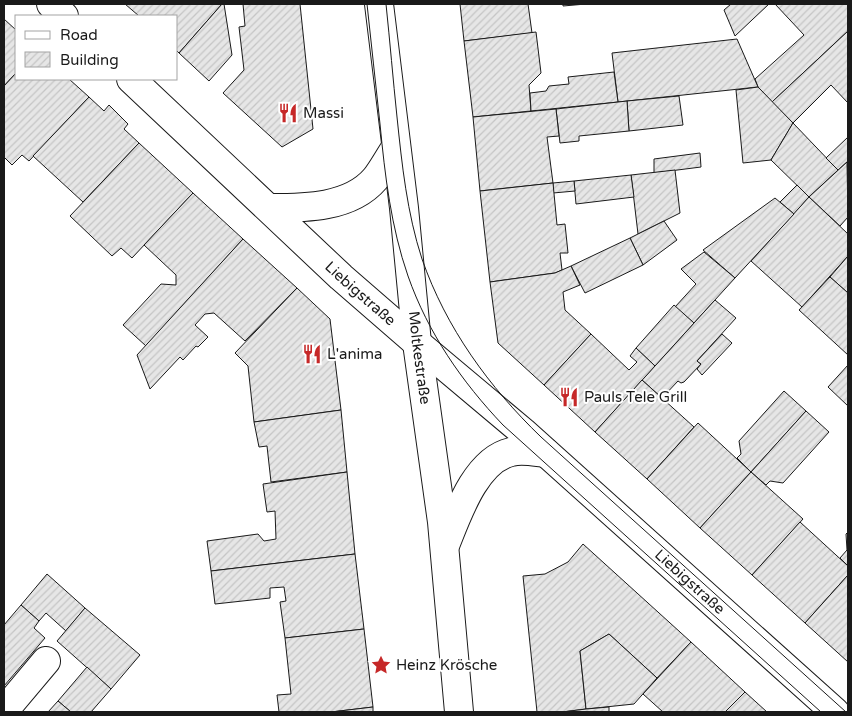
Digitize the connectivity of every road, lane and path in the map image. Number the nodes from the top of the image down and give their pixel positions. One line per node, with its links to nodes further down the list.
1 (51, 4): 3 (street)
2 (379, 4): 5 (street, Moltkestraße)
3 (63, 15)
4 (132, 80): 6 (street, Liebigstraße)
5 (396, 147): 6 (street); 7 (street, Moltkestraße)
6 (270, 208): 7 (street, Liebigstraße)
7 (417, 343): 8 (street, Liebigstraße); 9 (street, Moltkestraße)
8 (546, 453): 9 (street); 13 (street, Liebigstraße)
9 (444, 546): 12 (street, Moltkestraße)
10 (46, 662): 11 (street)
11 (4, 710)
12 (460, 712)
13 (835, 712)

